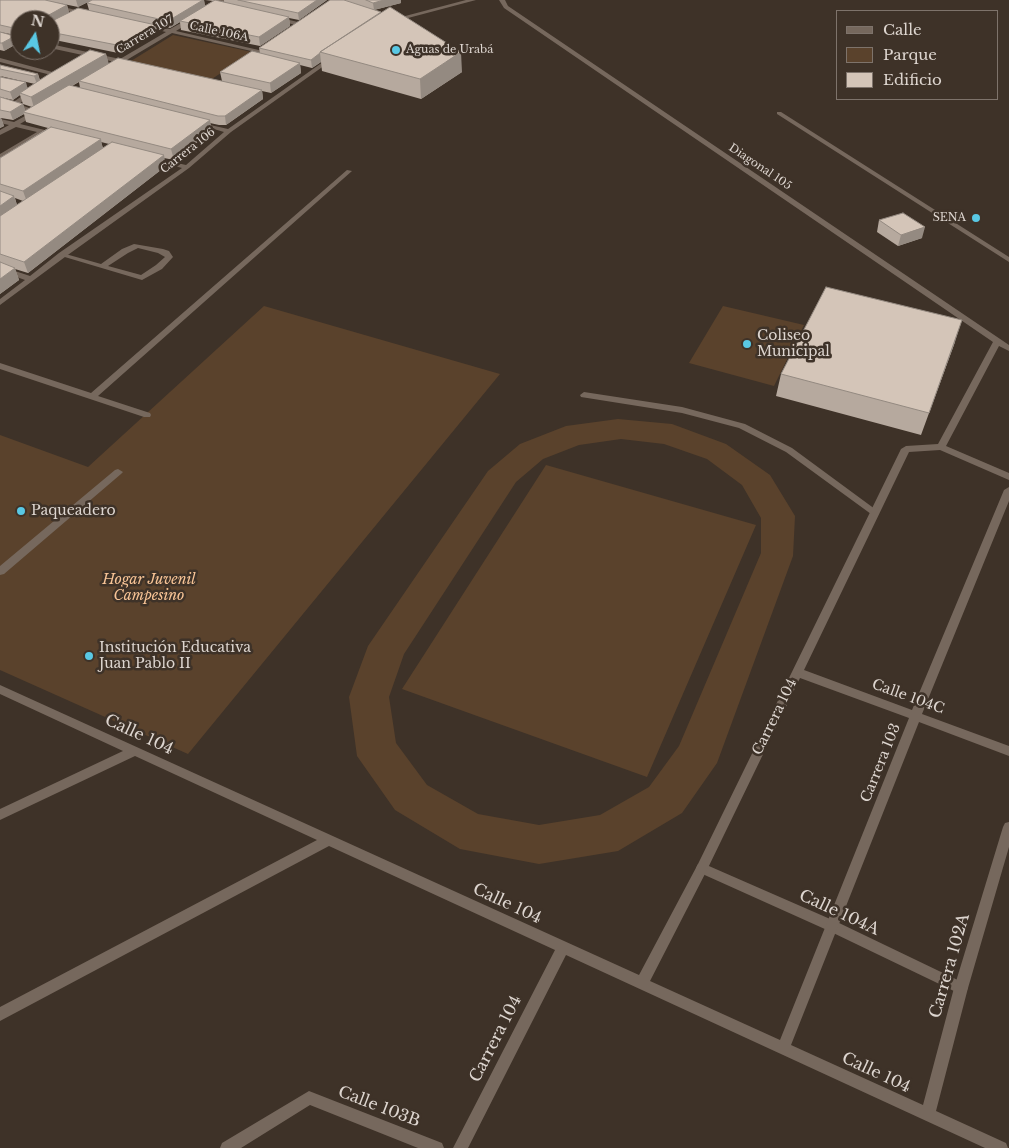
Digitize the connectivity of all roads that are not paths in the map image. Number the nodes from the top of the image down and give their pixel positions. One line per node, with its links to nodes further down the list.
1 (28, 0): 8 (street)
2 (473, 0): 14 (street)
3 (502, 0): 54 (street, Diagonal 105)
4 (208, 3): 6 (street)
5 (224, 4): 6 (street)
6 (216, 5): 9 (street)
7 (87, 10): 8 (street)
8 (79, 11): 10 (street)
9 (200, 14)
10 (72, 15)
11 (193, 18): 18 (street, Carrera 107)
12 (272, 18): 16 (street)
13 (307, 20): 16 (street)
14 (384, 21)
15 (134, 23): 18 (street, Calle 106A)
16 (300, 24): 17 (street)
17 (292, 30)
18 (171, 31): 21 (street, Calle 106A); 25 (street, Carrera 107)
19 (268, 46): 21 (street)
20 (60, 48): 25 (street)
21 (260, 51): 23 (street)
22 (336, 56): 29 (street, Carrera 106)
23 (250, 57)
24 (0, 60): 30 (street)
25 (120, 62): 26 (street); 28 (street, Carrera 107)
26 (129, 64)
27 (303, 70): 29 (street)
28 (103, 72)
29 (312, 72): 33 (street, Carrera 106)
30 (42, 85)
31 (28, 86): 35 (street)
32 (266, 96): 33 (street)
33 (274, 98): 41 (street, Carrera 106)
34 (42, 108): 35 (street)
35 (35, 112): 39 (street)
36 (780, 113): 49 (street)
37 (0, 121): 39 (street)
38 (192, 122): 41 (street)
39 (13, 125): 40 (street); 42 (street)
40 (42, 131): 43 (street); 45 (street)
41 (230, 131): 46 (street, Carrera 106)
42 (0, 133)
43 (60, 135)
44 (142, 155): 46 (street)
45 (0, 157)
46 (187, 167): 48 (street, Carrera 106)
47 (349, 171): 58 (street)
48 (62, 255): 51 (street); 52 (street, Carrera 106)
49 (1009, 260)
50 (0, 268): 52 (street)
51 (102, 268): 51 (street)
52 (31, 279): 53 (street, Carrera 106)
53 (0, 303)
54 (997, 341): 55 (street, Diagonal 105); 60 (street)
55 (1009, 349)
56 (0, 366): 58 (street)
57 (584, 395): 64 (street)
58 (92, 397): 59 (street)
59 (147, 415)
60 (941, 447): 62 (street); 64 (street, Carrera 104)
61 (118, 472): 65 (street)
62 (1009, 477)
63 (1009, 490): 68 (street, Carrera 103)
64 (874, 512): 66 (street, Carrera 104)
65 (0, 571)
66 (796, 672): 68 (street, Calle 104C); 74 (street, Carrera 104)
67 (0, 689): 69 (street, Calle 104)
68 (915, 716): 70 (street, Calle 104C); 75 (street, Carrera 103)
69 (134, 750): 71 (street); 73 (street, Calle 104)
70 (1009, 751)
71 (0, 815)
72 (1009, 827): 78 (street, Carrera 102A)
73 (330, 840): 76 (street, Calle 104); 79 (street)
74 (702, 868): 75 (street, Calle 104A); 77 (street, Carrera 104)
75 (832, 926): 78 (street, Calle 104A); 80 (street, Carrera 103)
76 (563, 947): 77 (street, Calle 104); 84 (street, Carrera 104)
77 (642, 983): 80 (street, Calle 104)
78 (961, 988): 81 (street, Carrera 102A)
79 (0, 1014)
80 (784, 1048): 81 (street, Calle 104)
81 (928, 1114): 85 (street, Calle 104)
82 (227, 1148): 83 (street, Calle 103B)
83 (436, 1148)
84 (460, 1148)
85 (1001, 1148)

